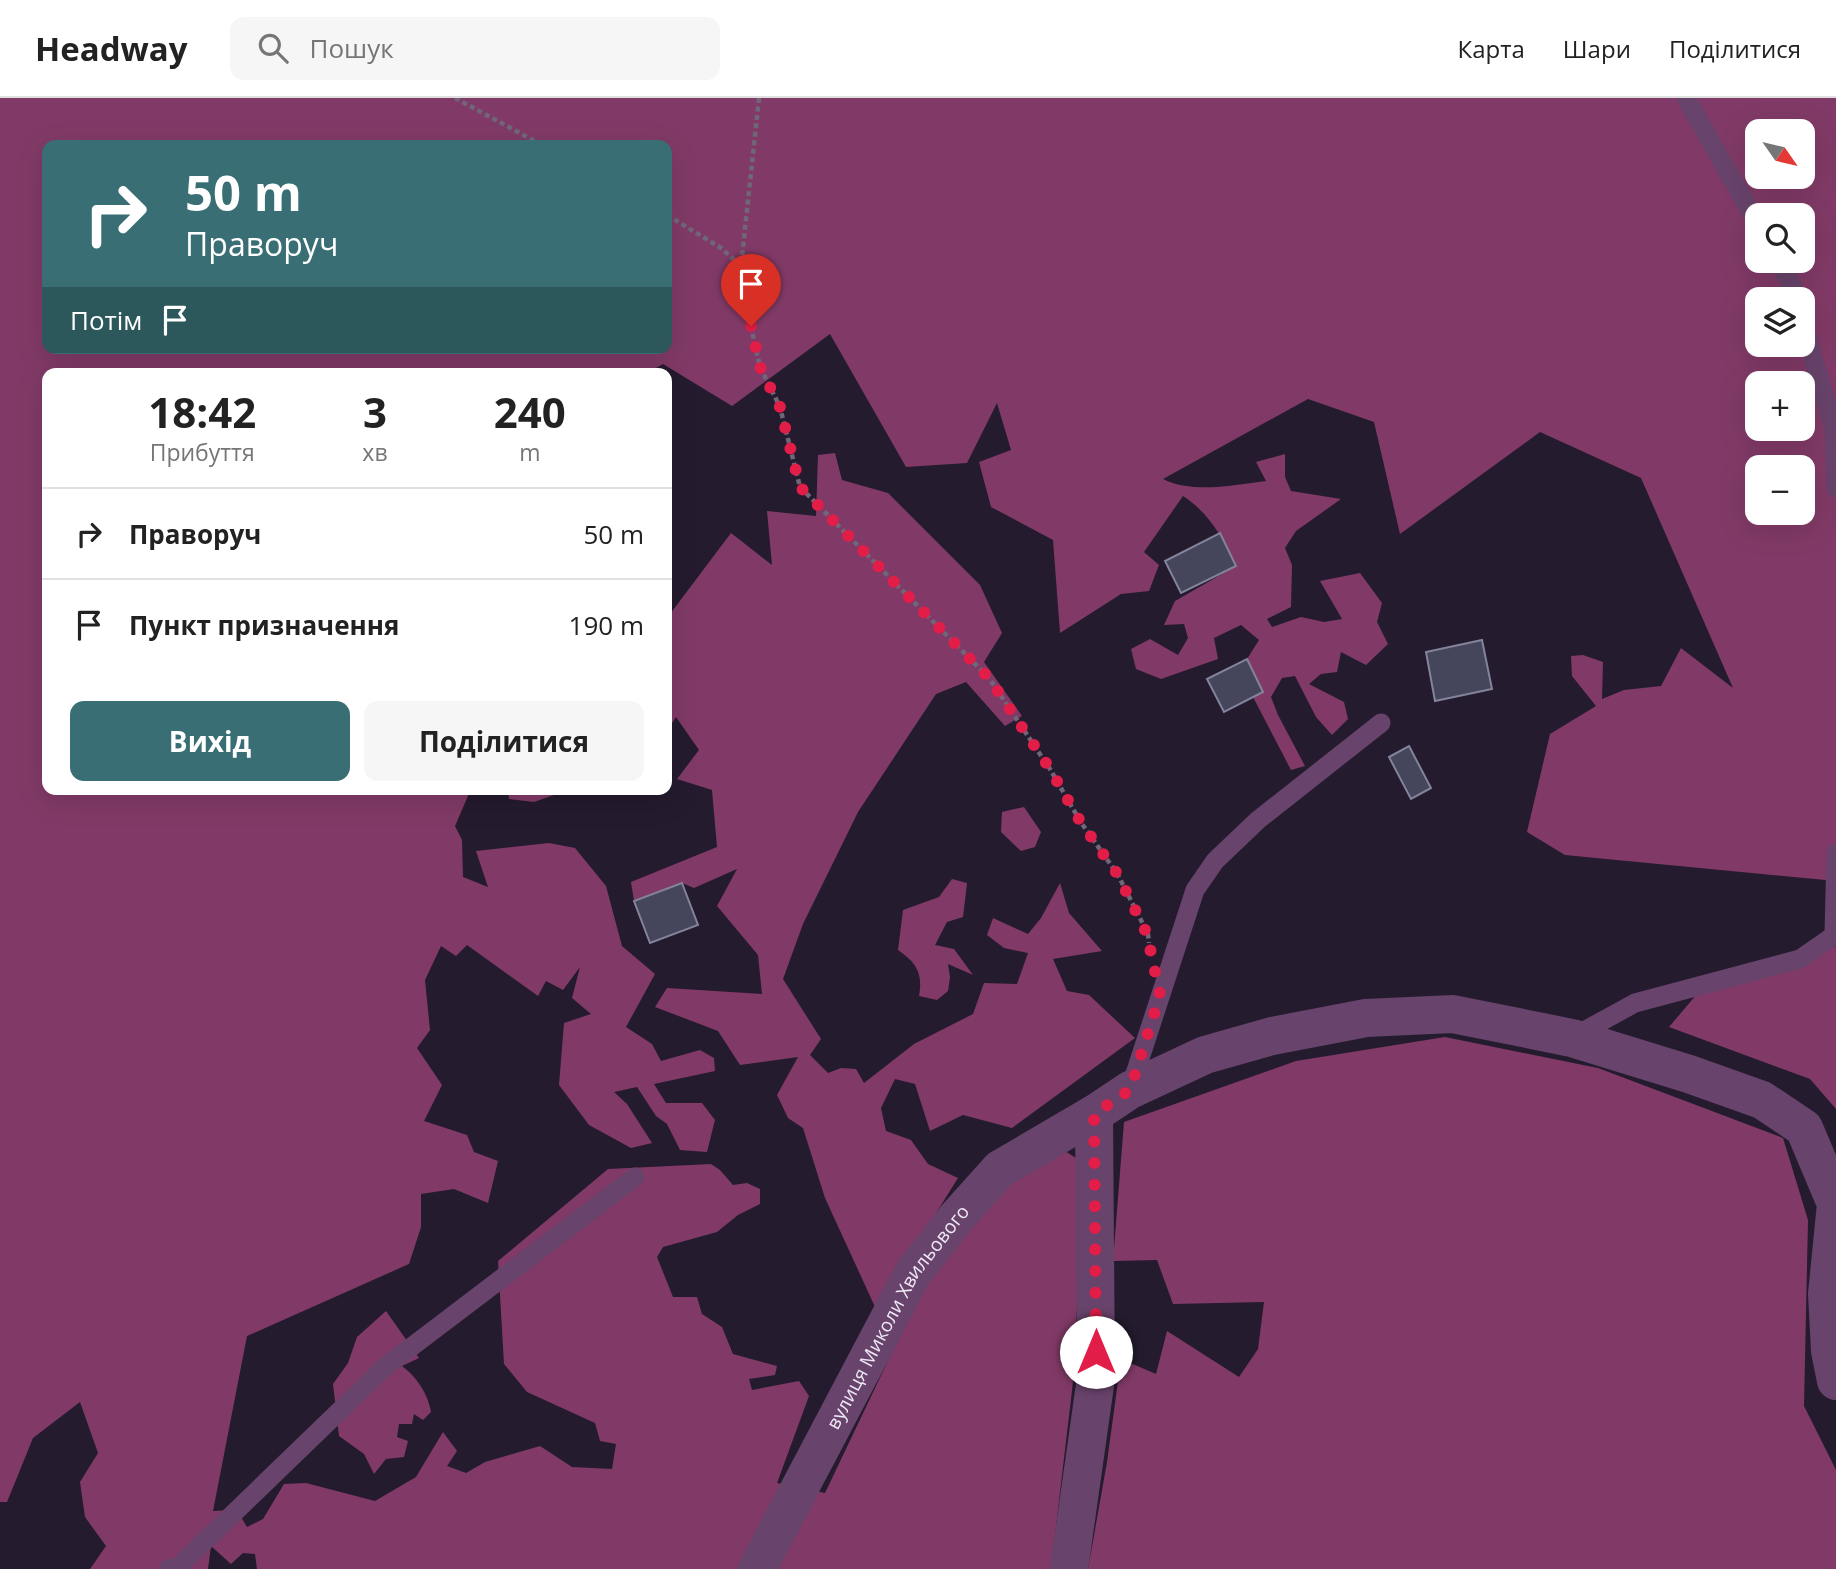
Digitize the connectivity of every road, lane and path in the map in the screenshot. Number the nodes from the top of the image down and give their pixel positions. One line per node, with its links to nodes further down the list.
1 (455, 98): 4 (path)
2 (759, 98): 7 (path)
3 (1686, 98): 5 (lane)
4 (533, 140)
5 (1746, 203)
6 (672, 218): 7 (path)
7 (741, 266): 13 (path)
8 (1813, 357): 9 (lane)
9 (1836, 488)
10 (1381, 723): 13 (lane)
11 (1836, 853): 12 (lane)
12 (1835, 934): 14 (lane)
13 (1160, 995): 15 (lane)
14 (1572, 1038): 15 (street, вулиця Миколи Хвильового); 18 (street, вулиця Миколи Хвильового)
15 (1130, 1090): 16 (street, вулиця Миколи Хвильового)
16 (1094, 1114): 20 (street, вулиця Миколи Хвильового); 21 (street)
17 (635, 1177): 19 (lane)
18 (1836, 1381)
19 (168, 1569)
20 (757, 1569)
21 (1069, 1569)

